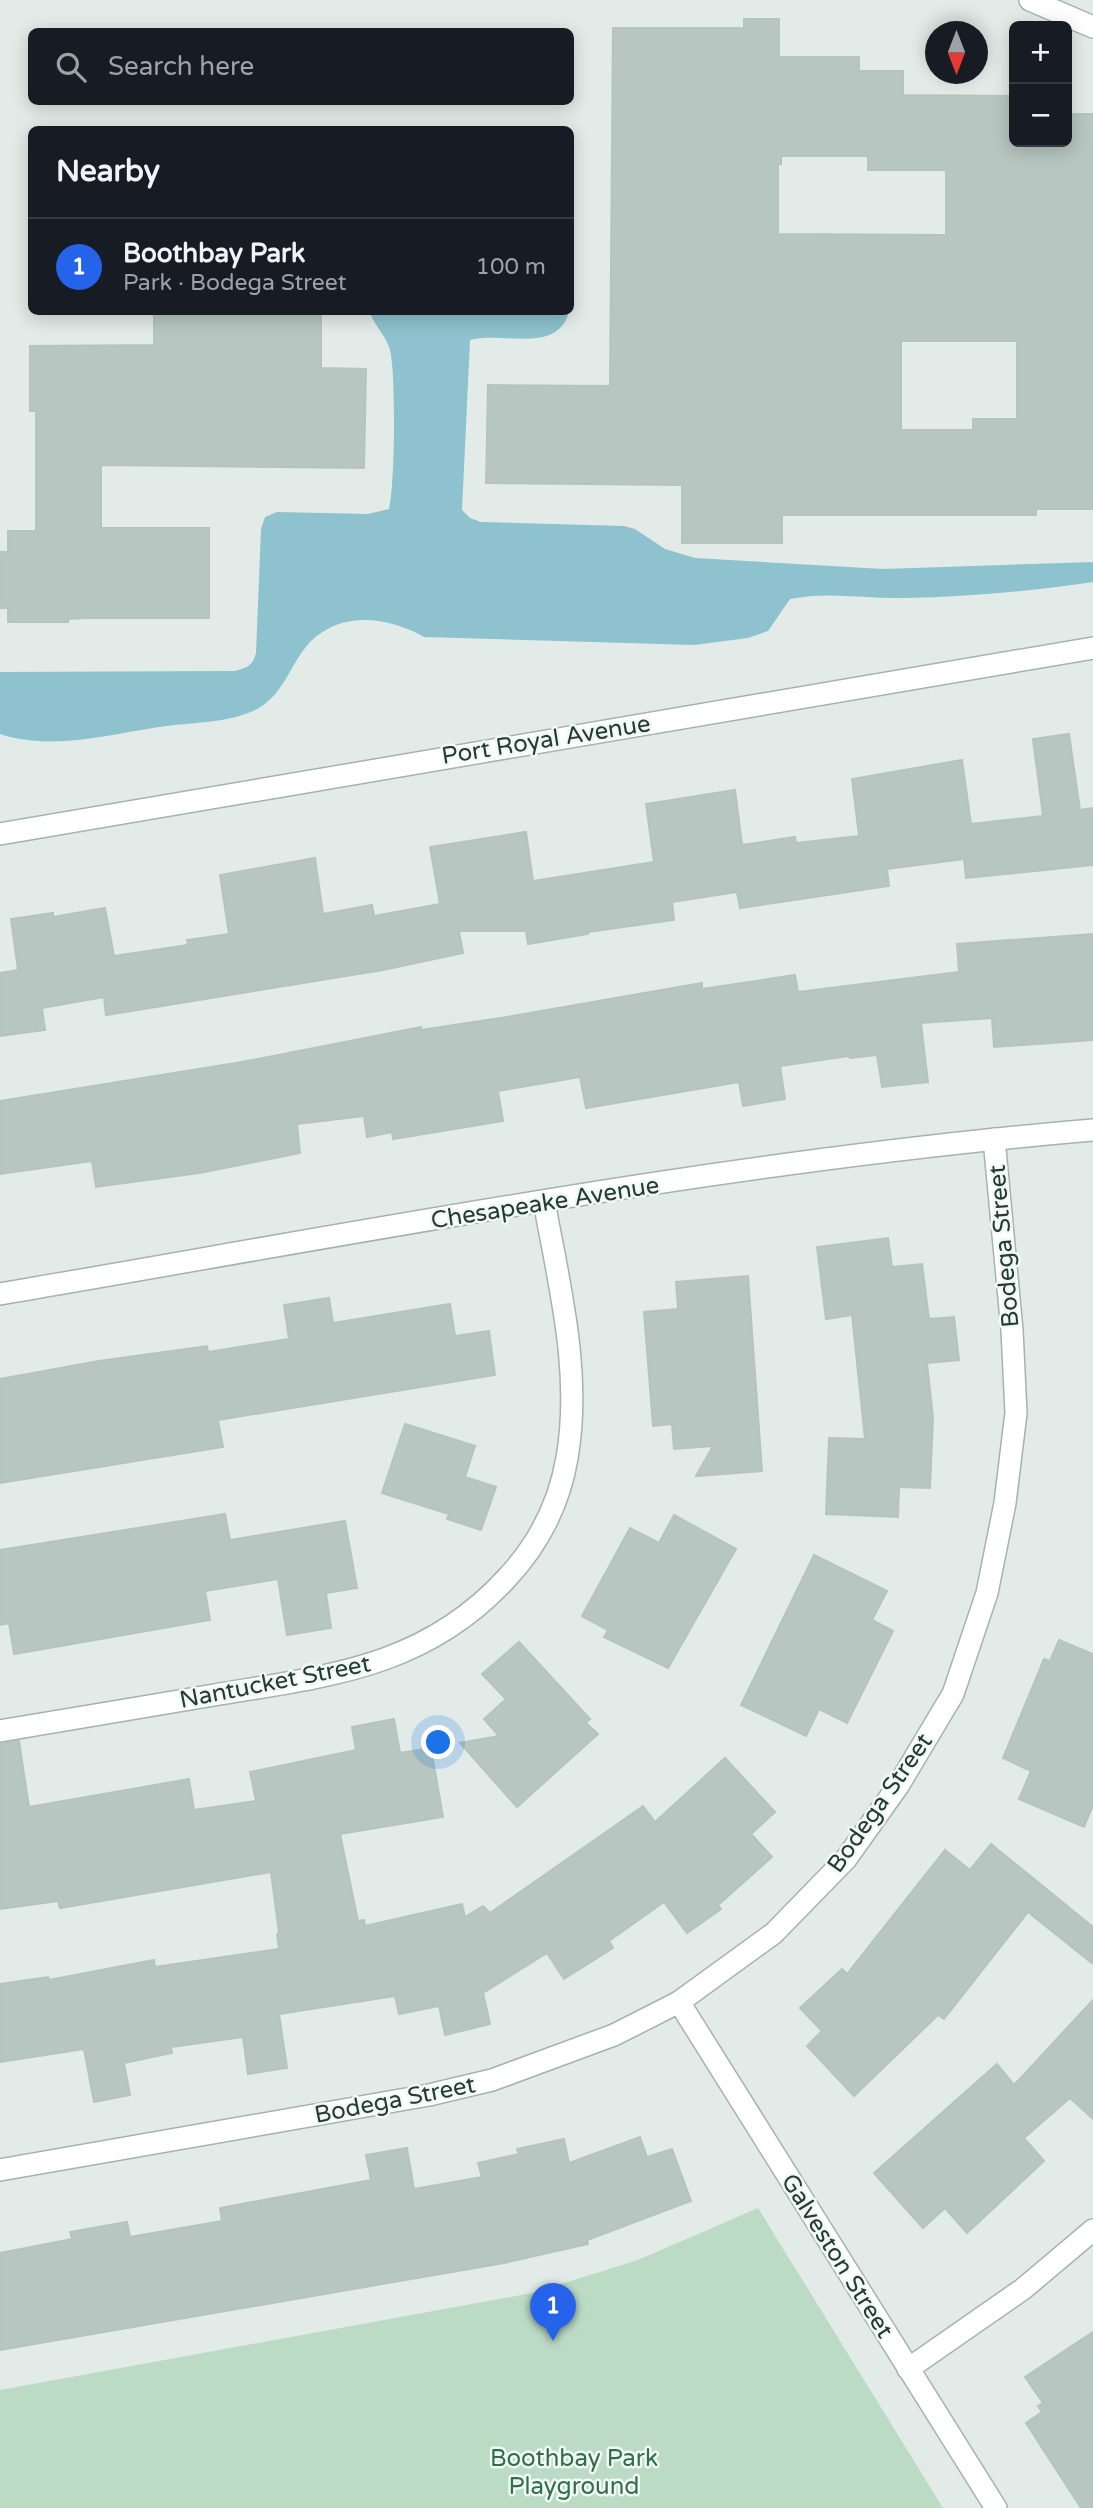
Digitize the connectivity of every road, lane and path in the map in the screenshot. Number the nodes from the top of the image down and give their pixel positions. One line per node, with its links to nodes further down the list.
1 (1030, 0): 2 (street)
2 (1093, 27)
3 (1093, 648): 4 (street, Port Royal Avenue)
4 (0, 834)
5 (1093, 1130): 6 (street, Chesapeake Avenue)
6 (995, 1139): 7 (street, Chesapeake Avenue); 10 (street, Bodega Street)
7 (544, 1201): 8 (street, Chesapeake Avenue); 9 (street, Nantucket Street)
8 (0, 1294)
9 (0, 1731)
10 (679, 2003): 11 (street, Bodega Street); 13 (street, Galveston Street)
11 (0, 2170)
12 (1093, 2230): 13 (street)
13 (908, 2369): 14 (street, Galveston Street)
14 (996, 2508)

